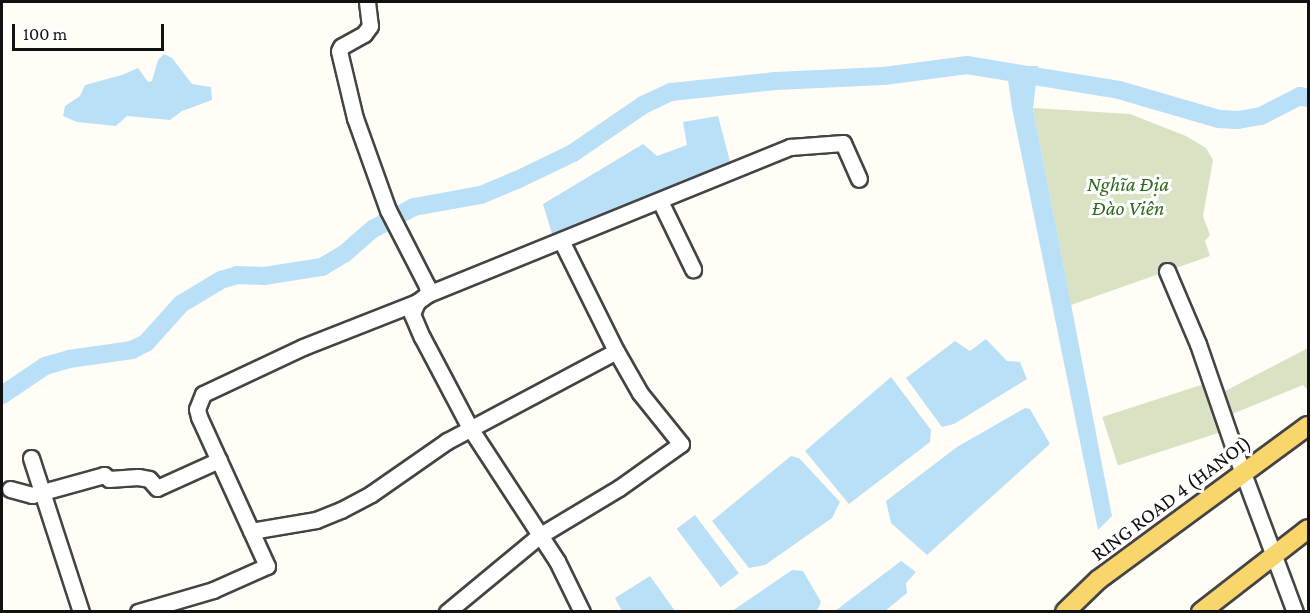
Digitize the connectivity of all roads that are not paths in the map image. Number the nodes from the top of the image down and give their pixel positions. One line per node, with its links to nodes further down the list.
1 (367, 2): 7 (street)
2 (859, 179): 3 (street)
3 (660, 201): 4 (street); 5 (street)
4 (562, 242): 7 (street); 8 (street)
5 (693, 269)
6 (1167, 271): 13 (street)
7 (422, 298): 10 (street); 12 (street)
8 (616, 351): 10 (street); 18 (street)
9 (1308, 426): 13 (main road, RING ROAD 4 (HANOI))
10 (470, 428): 17 (street); 18 (street)
11 (31, 458): 15 (street)
12 (219, 460): 15 (street); 17 (street)
13 (1243, 473): 19 (street); 24 (main road, RING ROAD 4 (HANOI))
14 (10, 489): 15 (street)
15 (42, 492): 20 (street)
16 (1308, 529): 19 (main road)
17 (251, 531): 21 (street)
18 (538, 536): 22 (street); 23 (street)
19 (1274, 555): 25 (main road); 26 (street)
20 (81, 612)
21 (138, 612)
22 (447, 612)
23 (582, 612)
24 (1065, 612)
25 (1201, 612)
26 (1295, 612)

